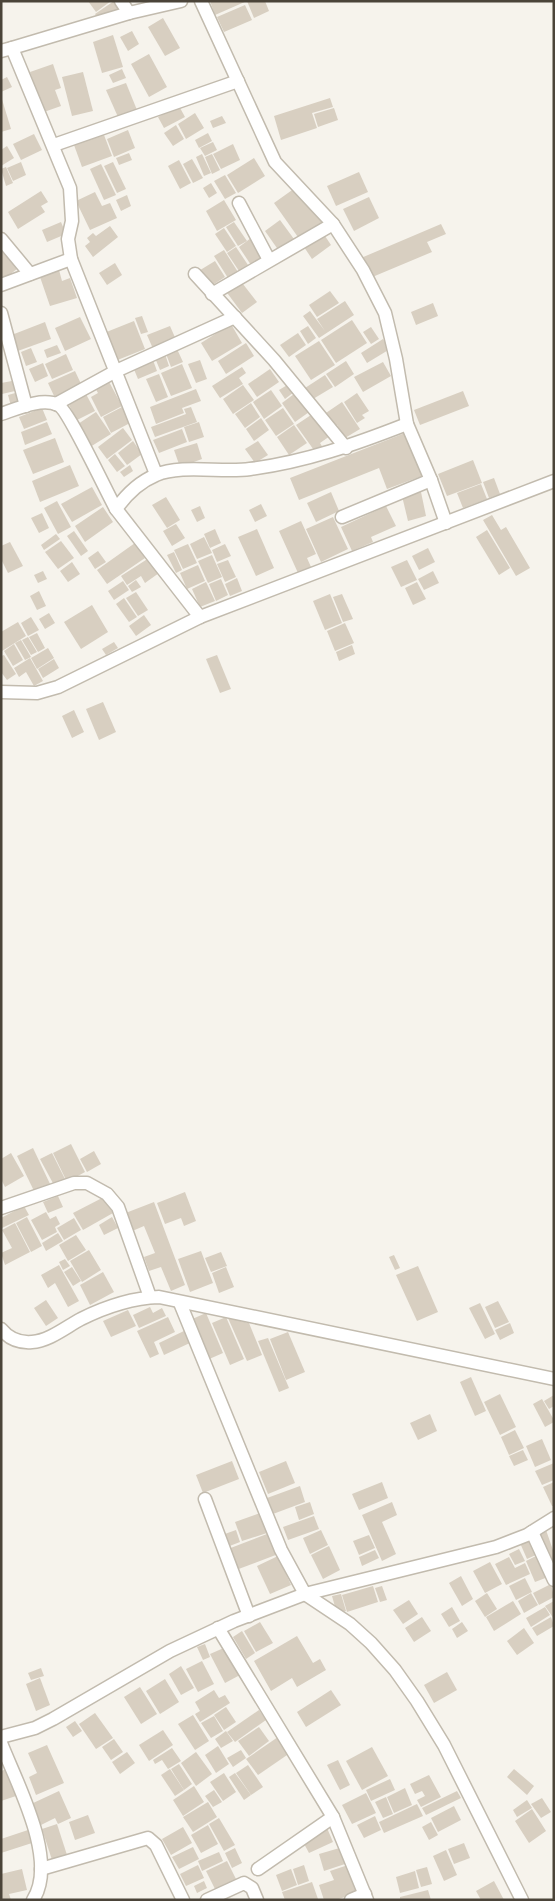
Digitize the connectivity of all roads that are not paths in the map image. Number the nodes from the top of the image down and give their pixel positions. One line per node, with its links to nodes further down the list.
1 (121, 1): 4 (street)
2 (181, 1): 4 (street)
3 (201, 1): 6 (street)
4 (129, 13): 5 (street)
5 (7, 49): 7 (street)
6 (238, 81): 7 (street); 9 (street)
7 (54, 145): 11 (street)
8 (239, 203): 12 (street)
9 (333, 224): 12 (street); 23 (street)
10 (1, 239): 13 (street)
11 (71, 259): 13 (street); 19 (street)
12 (269, 260): 16 (street)
13 (30, 274): 15 (street)
14 (195, 274): 16 (street)
15 (1, 285)
16 (212, 294): 18 (street)
17 (1, 313): 21 (street)
18 (235, 317): 19 (street); 24 (street)
19 (116, 371): 20 (street); 25 (street)
20 (56, 404): 21 (street); 28 (street)
21 (26, 406): 22 (street)
22 (1, 414)
23 (407, 424): 24 (street); 26 (street)
24 (346, 448): 25 (street)
25 (156, 474): 28 (street)
26 (431, 480): 29 (street); 30 (street)
27 (554, 481): 30 (street)
28 (116, 509): 31 (street)
29 (342, 517)
30 (446, 523): 31 (street)
31 (200, 617): 32 (street)
32 (1, 692)
33 (1, 1208): 34 (street)
34 (150, 1298): 35 (street); 36 (street)
35 (180, 1303): 37 (street); 42 (street)
36 (1, 1329)
37 (554, 1379)
38 (205, 1499): 43 (street)
39 (554, 1518): 40 (street)
40 (532, 1532): 41 (street); 42 (street)
41 (554, 1580)
42 (305, 1594): 43 (street); 56 (street)
43 (249, 1616): 44 (street)
44 (218, 1628): 45 (street); 47 (street)
45 (1, 1737)
46 (1, 1742): 48 (street)
47 (333, 1817): 49 (street); 50 (street)
48 (41, 1869): 51 (street); 52 (street)
49 (258, 1869)
50 (366, 1897): 55 (street)
51 (35, 1899)
52 (183, 1900)
53 (207, 1900): 54 (street)
54 (257, 1900)
55 (351, 1900)
56 (522, 1900)

